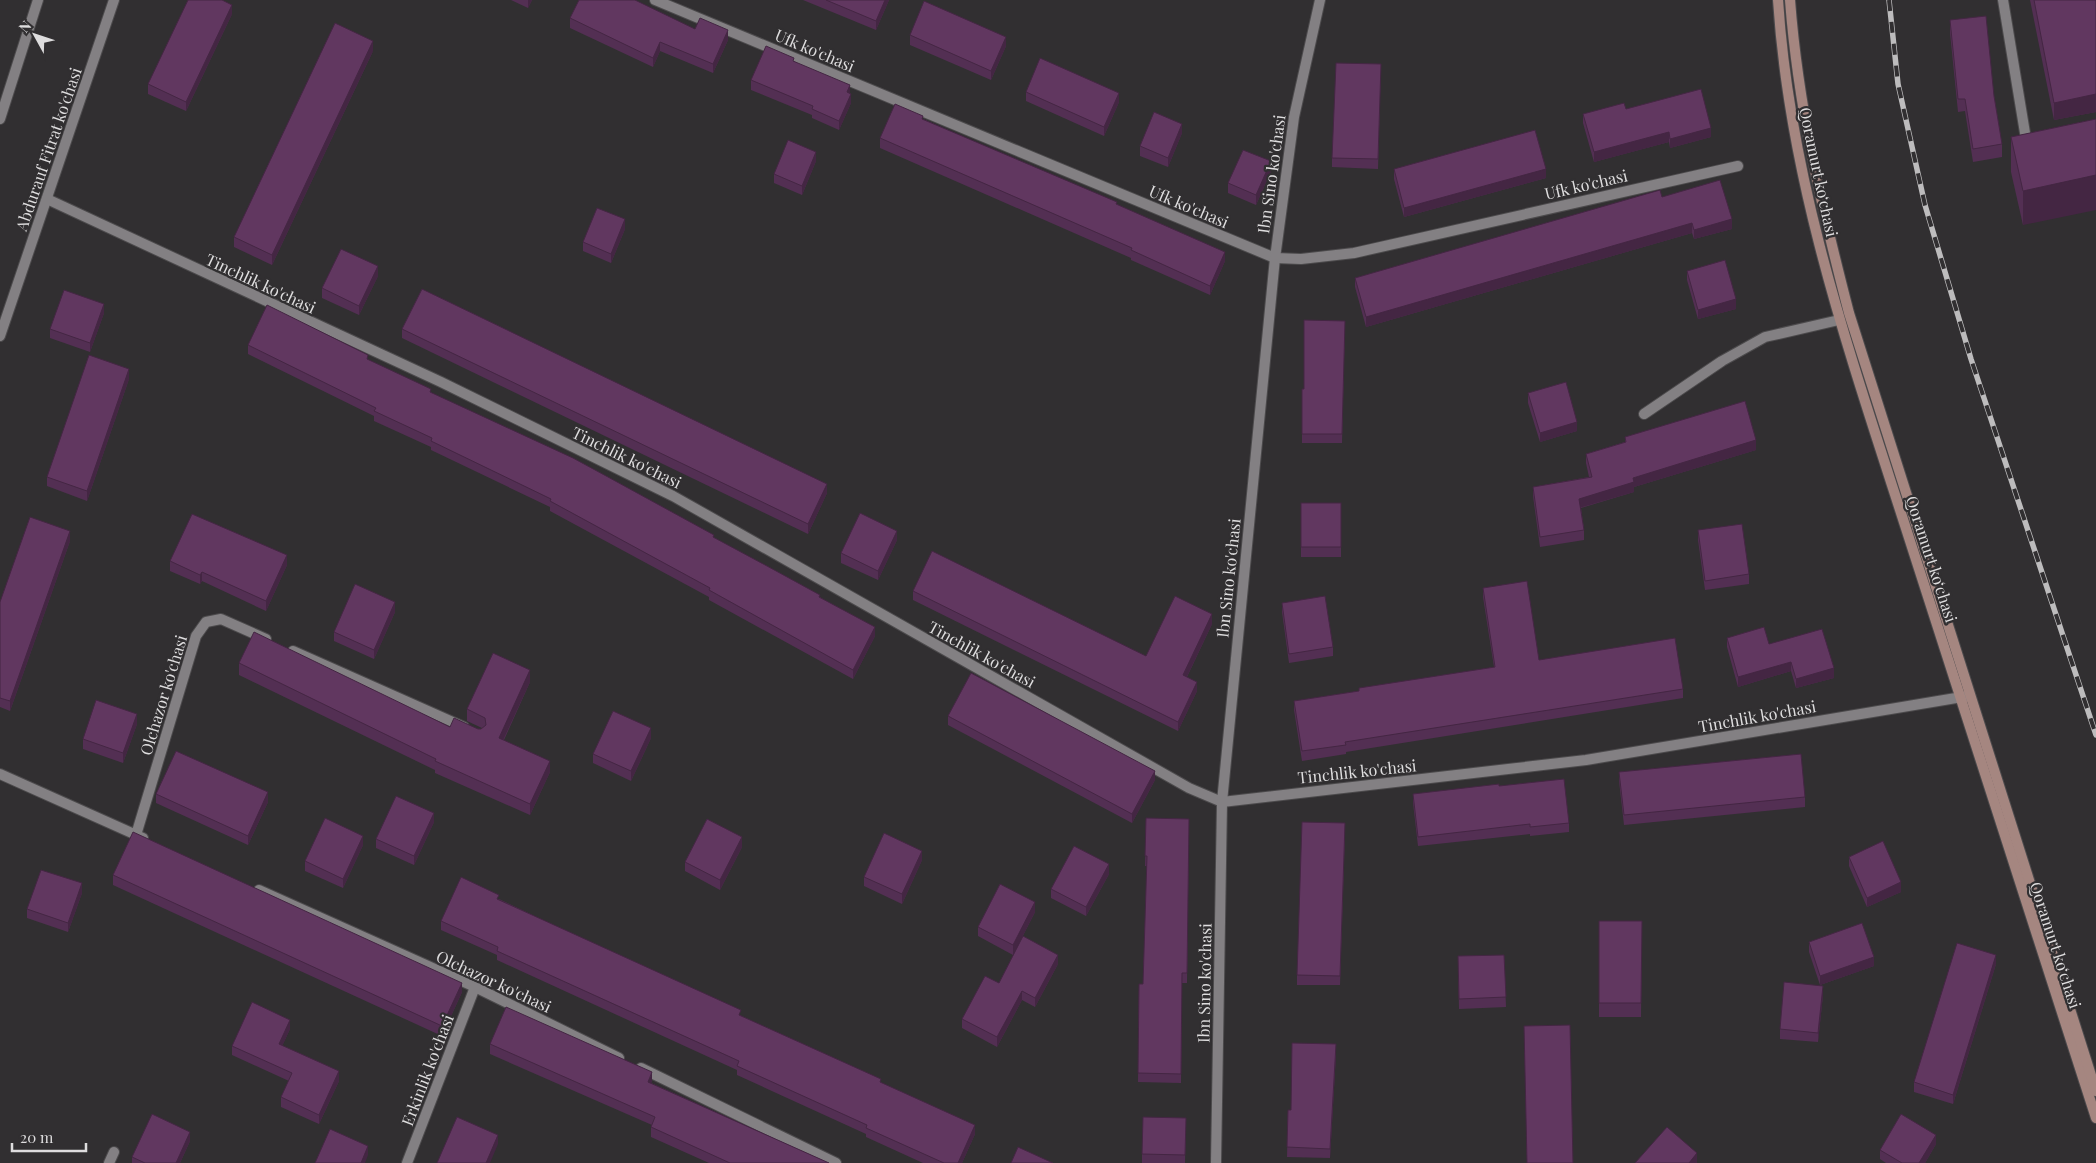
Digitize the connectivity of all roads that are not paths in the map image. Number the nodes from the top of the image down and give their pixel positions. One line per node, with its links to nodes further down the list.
1 (38, 0): 8 (street)
2 (114, 0): 11 (street, Abdurauf Fitrat ko'chasi)
3 (655, 0): 12 (street, Ufk ko'chasi)
4 (1320, 0): 12 (street, Ibn Sino ko'chasi)
5 (1778, 0): 13 (main road, Qoramurt koʻchasi)
6 (1790, 0): 16 (main road, Qoramurt koʻchasi)
7 (2003, 0): 9 (street)
8 (0, 119)
9 (2044, 136)
10 (1738, 166): 12 (street, Ufk ko'chasi)
11 (47, 200): 14 (street, Abdurauf Fitrat ko'chasi); 20 (street, Tinchlik ko'chasi)
12 (1275, 258): 20 (street, Ibn Sino ko'chasi)
13 (1839, 320): 15 (street); 17 (main road, Qoramurt koʻchasi)
14 (0, 336)
15 (1644, 414)
16 (1971, 696): 17 (street, Tinchlik ko'chasi); 25 (main road, Qoramurt koʻchasi)
17 (1960, 697): 20 (street, Tinchlik ko'chasi); 26 (main road, Qoramurt koʻchasi)
18 (471, 730): 21 (street, Olchazor ko'chasi)
19 (0, 774): 21 (street)
20 (1222, 802): 31 (street, Ibn Sino ko'chasi)
21 (136, 835): 22 (street)
22 (154, 843)
23 (252, 887): 24 (street, Olchazor ko'chasi)
24 (475, 987): 29 (street, Erkinlik ko'chasi); 30 (street, Olchazor ko'chasi)
25 (2096, 1091)
26 (2096, 1118)
27 (114, 1152): 28 (street)
28 (109, 1163)
29 (407, 1163)
30 (836, 1163)
31 (1216, 1163)

